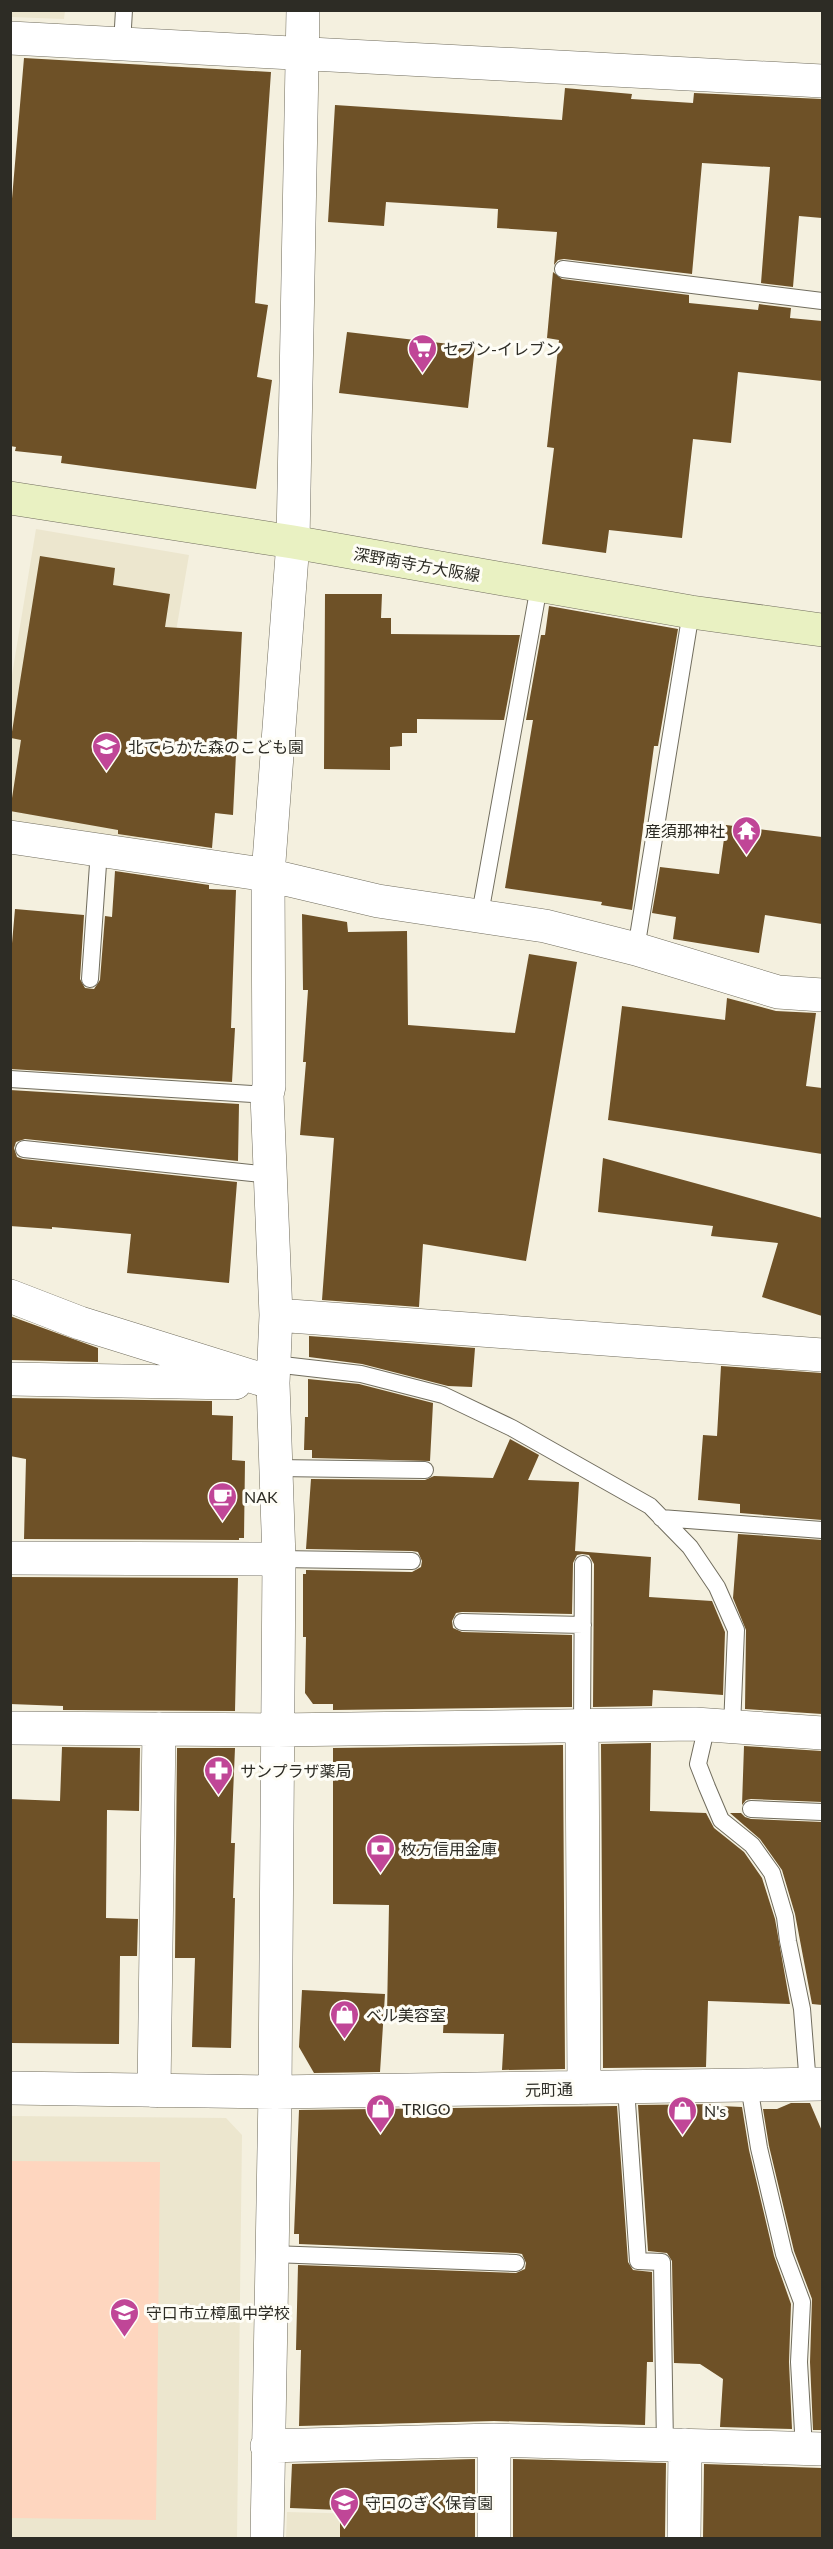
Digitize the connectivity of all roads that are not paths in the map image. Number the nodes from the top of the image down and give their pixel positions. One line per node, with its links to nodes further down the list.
1 (124, 10): 4 (lane)
2 (303, 10): 5 (street)
3 (10, 38): 4 (street)
4 (122, 44): 5 (street)
5 (303, 53): 6 (street); 10 (street)
6 (822, 81)
7 (563, 269): 8 (lane)
8 (822, 301)
9 (10, 498): 10 (main road, 深野南寺方大阪線)
10 (292, 542): 11 (main road, 深野南寺方大阪線); 16 (street)
11 (539, 586): 12 (main road, 深野南寺方大阪線); 17 (lane)
12 (691, 612): 13 (main road, 深野南寺方大阪線); 18 (lane)
13 (822, 630)
14 (10, 837): 15 (street)
15 (99, 850): 16 (street); 19 (lane)
16 (268, 875): 17 (street); 22 (street)
17 (480, 915): 18 (street)
18 (636, 949): 20 (street)
19 (90, 979)
20 (822, 995)
21 (10, 1079): 22 (lane)
22 (267, 1095): 24 (street)
23 (24, 1149): 24 (lane)
24 (270, 1175): 26 (street)
25 (10, 1296): 28 (street)
26 (276, 1315): 27 (street); 28 (street)
27 (822, 1355)
28 (273, 1374): 29 (street); 30 (street); 32 (lane)
29 (10, 1379)
30 (276, 1468): 31 (lane); 35 (street)
31 (425, 1470)
32 (661, 1518): 33 (lane); 41 (lane)
33 (822, 1530)
34 (10, 1558): 35 (street)
35 (279, 1559): 36 (lane); 44 (street)
36 (412, 1562)
37 (583, 1564): 39 (lane)
38 (462, 1622): 39 (lane)
39 (583, 1625): 40 (lane)
40 (582, 1726): 41 (street); 44 (street); 51 (street)
41 (719, 1726): 45 (street); 49 (lane)
42 (10, 1728): 43 (street)
43 (159, 1729): 44 (street); 53 (street)
44 (278, 1730): 54 (street)
45 (822, 1732)
46 (751, 1809): 47 (lane)
47 (822, 1812)
48 (749, 2085): 49 (street, 元町通); 52 (street, 元町通); 60 (lane)
49 (815, 2085)
50 (10, 2088): 53 (street, 元町通)
51 (584, 2088): 52 (street, 元町通); 54 (street, 元町通)
52 (626, 2088): 59 (lane)
53 (154, 2091): 54 (street, 元町通)
54 (275, 2092): 55 (street)
55 (272, 2254): 56 (lane); 58 (street)
56 (516, 2263)
57 (494, 2440): 58 (street); 59 (street); 62 (street)
58 (267, 2445): 61 (street)
59 (675, 2445): 60 (street); 63 (street)
60 (813, 2449)
61 (267, 2538)
62 (494, 2538)
63 (684, 2538)

